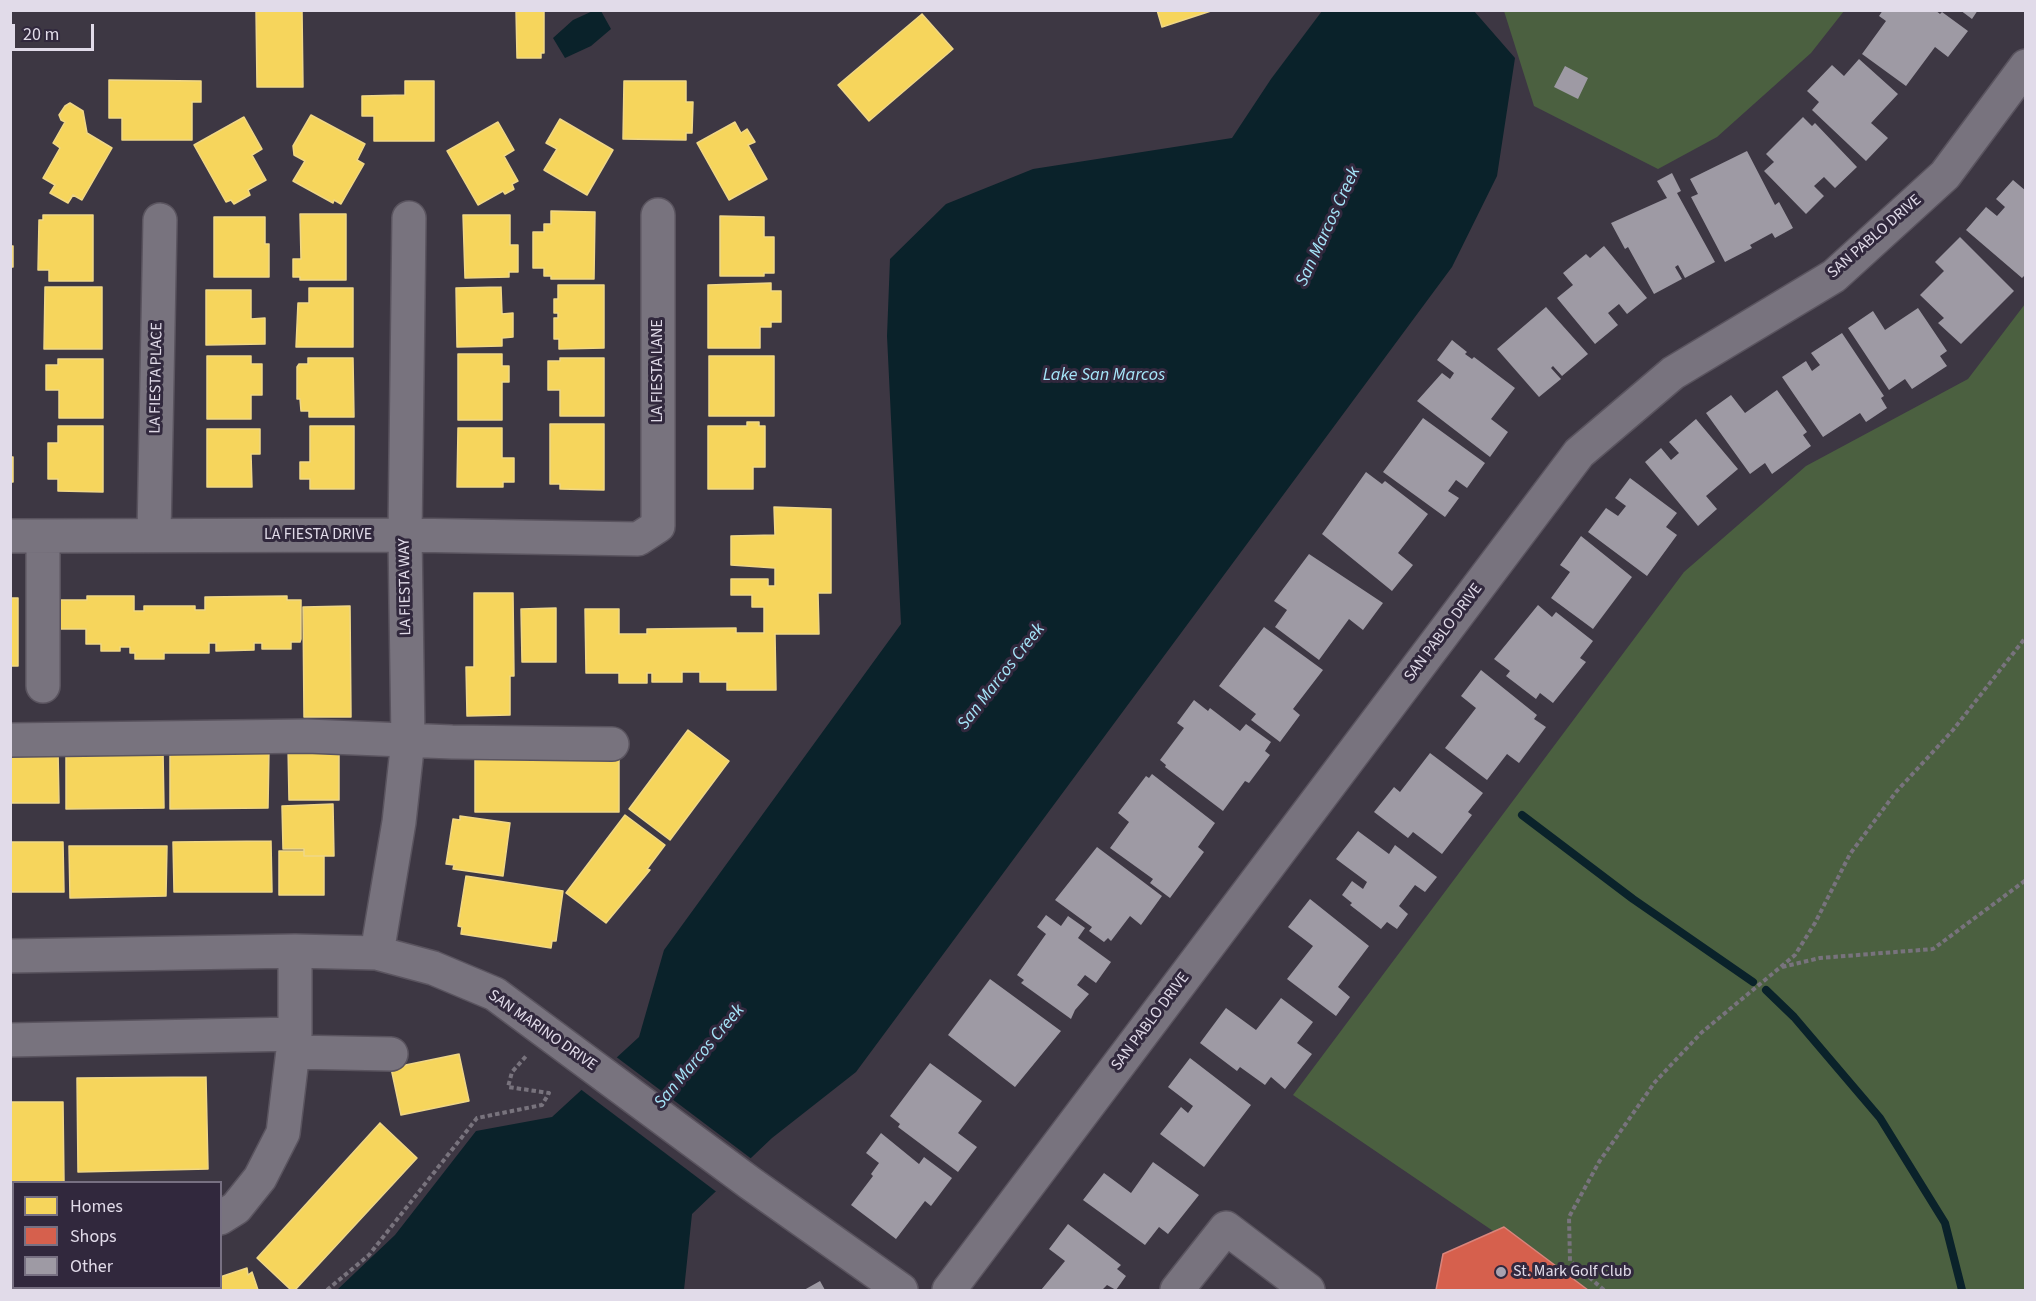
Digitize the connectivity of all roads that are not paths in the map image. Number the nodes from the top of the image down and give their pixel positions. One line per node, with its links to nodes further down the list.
1 (2025, 66): 22 (street, SAN PABLO DRIVE)
2 (658, 215): 5 (street, LA FIESTA LANE)
3 (409, 218): 7 (street, LA FIESTA WAY)
4 (160, 220): 6 (street, LA FIESTA PLACE)
5 (658, 526): 7 (street, LA FIESTA DRIVE)
6 (154, 535): 7 (street, LA FIESTA DRIVE); 9 (street, LA FIESTA DRIVE)
7 (405, 535): 12 (street, LA FIESTA WAY)
8 (10, 536): 9 (street, LA FIESTA DRIVE)
9 (43, 536): 10 (street)
10 (43, 686)
11 (10, 740): 12 (street)
12 (408, 740): 13 (street); 15 (street, LA FIESTA WAY)
13 (612, 744)
14 (295, 951): 15 (street, SAN MARINO DRIVE); 16 (street, SAN MARINO DRIVE); 18 (street)
15 (377, 953): 21 (street, SAN MARINO DRIVE)
16 (10, 956)
17 (10, 1040): 18 (street)
18 (294, 1043): 19 (street); 20 (street)
19 (391, 1054)
20 (222, 1217)
21 (901, 1290)
22 (949, 1290)
23 (1178, 1290): 24 (street)
24 (1308, 1290)

